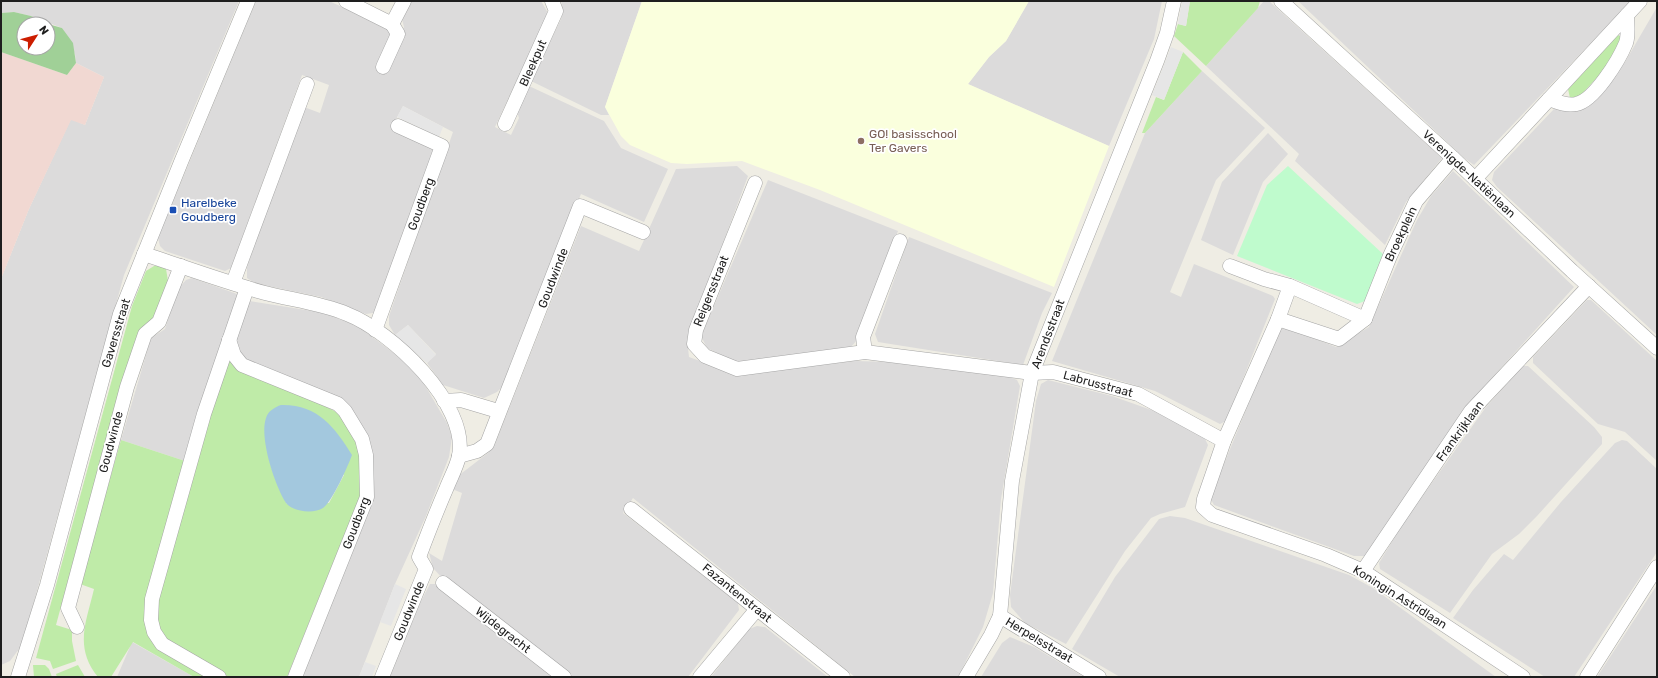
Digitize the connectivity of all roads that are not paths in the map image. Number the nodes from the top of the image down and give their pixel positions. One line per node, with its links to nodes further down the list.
1 (248, 1): 20 (street, Gaversstraat)
2 (346, 1): 9 (street)
3 (404, 1): 9 (street)
4 (552, 1): 13 (street, Bleekput)
5 (1174, 1): 33 (street, Arendsstraat)
6 (1281, 1): 15 (street, Verenigde-Natiënlaan)
7 (1640, 1): 8 (street)
8 (1627, 15): 12 (street); 12 (street)
9 (392, 24): 10 (street)
10 (383, 67)
11 (307, 84): 23 (street)
12 (1549, 99): 16 (street)
13 (505, 124)
14 (398, 126): 29 (street, Goudberg)
15 (1453, 158): 16 (street, Verenigde-Natiënlaan); 28 (street, Broekplein)
16 (1475, 179): 25 (street, Verenigde-Natiënlaan)
17 (755, 183): 32 (street, Reigersstraat)
18 (643, 232): 35 (street, Goudwinde)
19 (900, 241): 32 (street)
20 (144, 254): 21 (street); 45 (street, Gaversstraat)
21 (181, 266): 23 (street); 44 (street, Goudwinde)
22 (1230, 266): 24 (street)
23 (233, 283): 26 (street)
24 (1290, 286): 27 (street); 28 (street)
25 (1589, 286): 31 (street, Verenigde-Natiënlaan); 40 (street, Frankrijklaan)
26 (247, 288): 29 (street); 30 (street)
27 (1278, 319): 28 (street); 36 (street)
28 (1365, 319)
29 (376, 330): 34 (street)
30 (229, 340): 46 (street); 47 (street, Goudberg)
31 (1657, 348)
32 (865, 352): 33 (street, Reigersstraat)
33 (1032, 373): 36 (street, Labrusstraat); 43 (street, Arendsstraat)
34 (444, 401): 35 (street); 37 (street, Goudwinde)
35 (498, 411): 37 (street, Goudwinde)
36 (1224, 441): 40 (street, Koningin Astridlaan)
37 (459, 456): 48 (street, Goudwinde)
38 (631, 509): 42 (street, Fazantenstraat)
39 (1657, 567): 55 (street)
40 (1363, 571): 54 (street, Koningin Astridlaan)
41 (443, 583): 49 (street, Wijdegracht)
42 (757, 609): 50 (street); 51 (street, Fazantenstraat)
43 (1000, 616): 52 (street, Arendsstraat); 53 (street, Herpelsstraat)
44 (77, 627)
45 (18, 677)
46 (219, 677)
47 (294, 677)
48 (382, 677)
49 (564, 677)
50 (700, 677)
51 (843, 677)
52 (966, 677)
53 (1099, 677)
54 (1523, 677)
55 (1587, 677)

